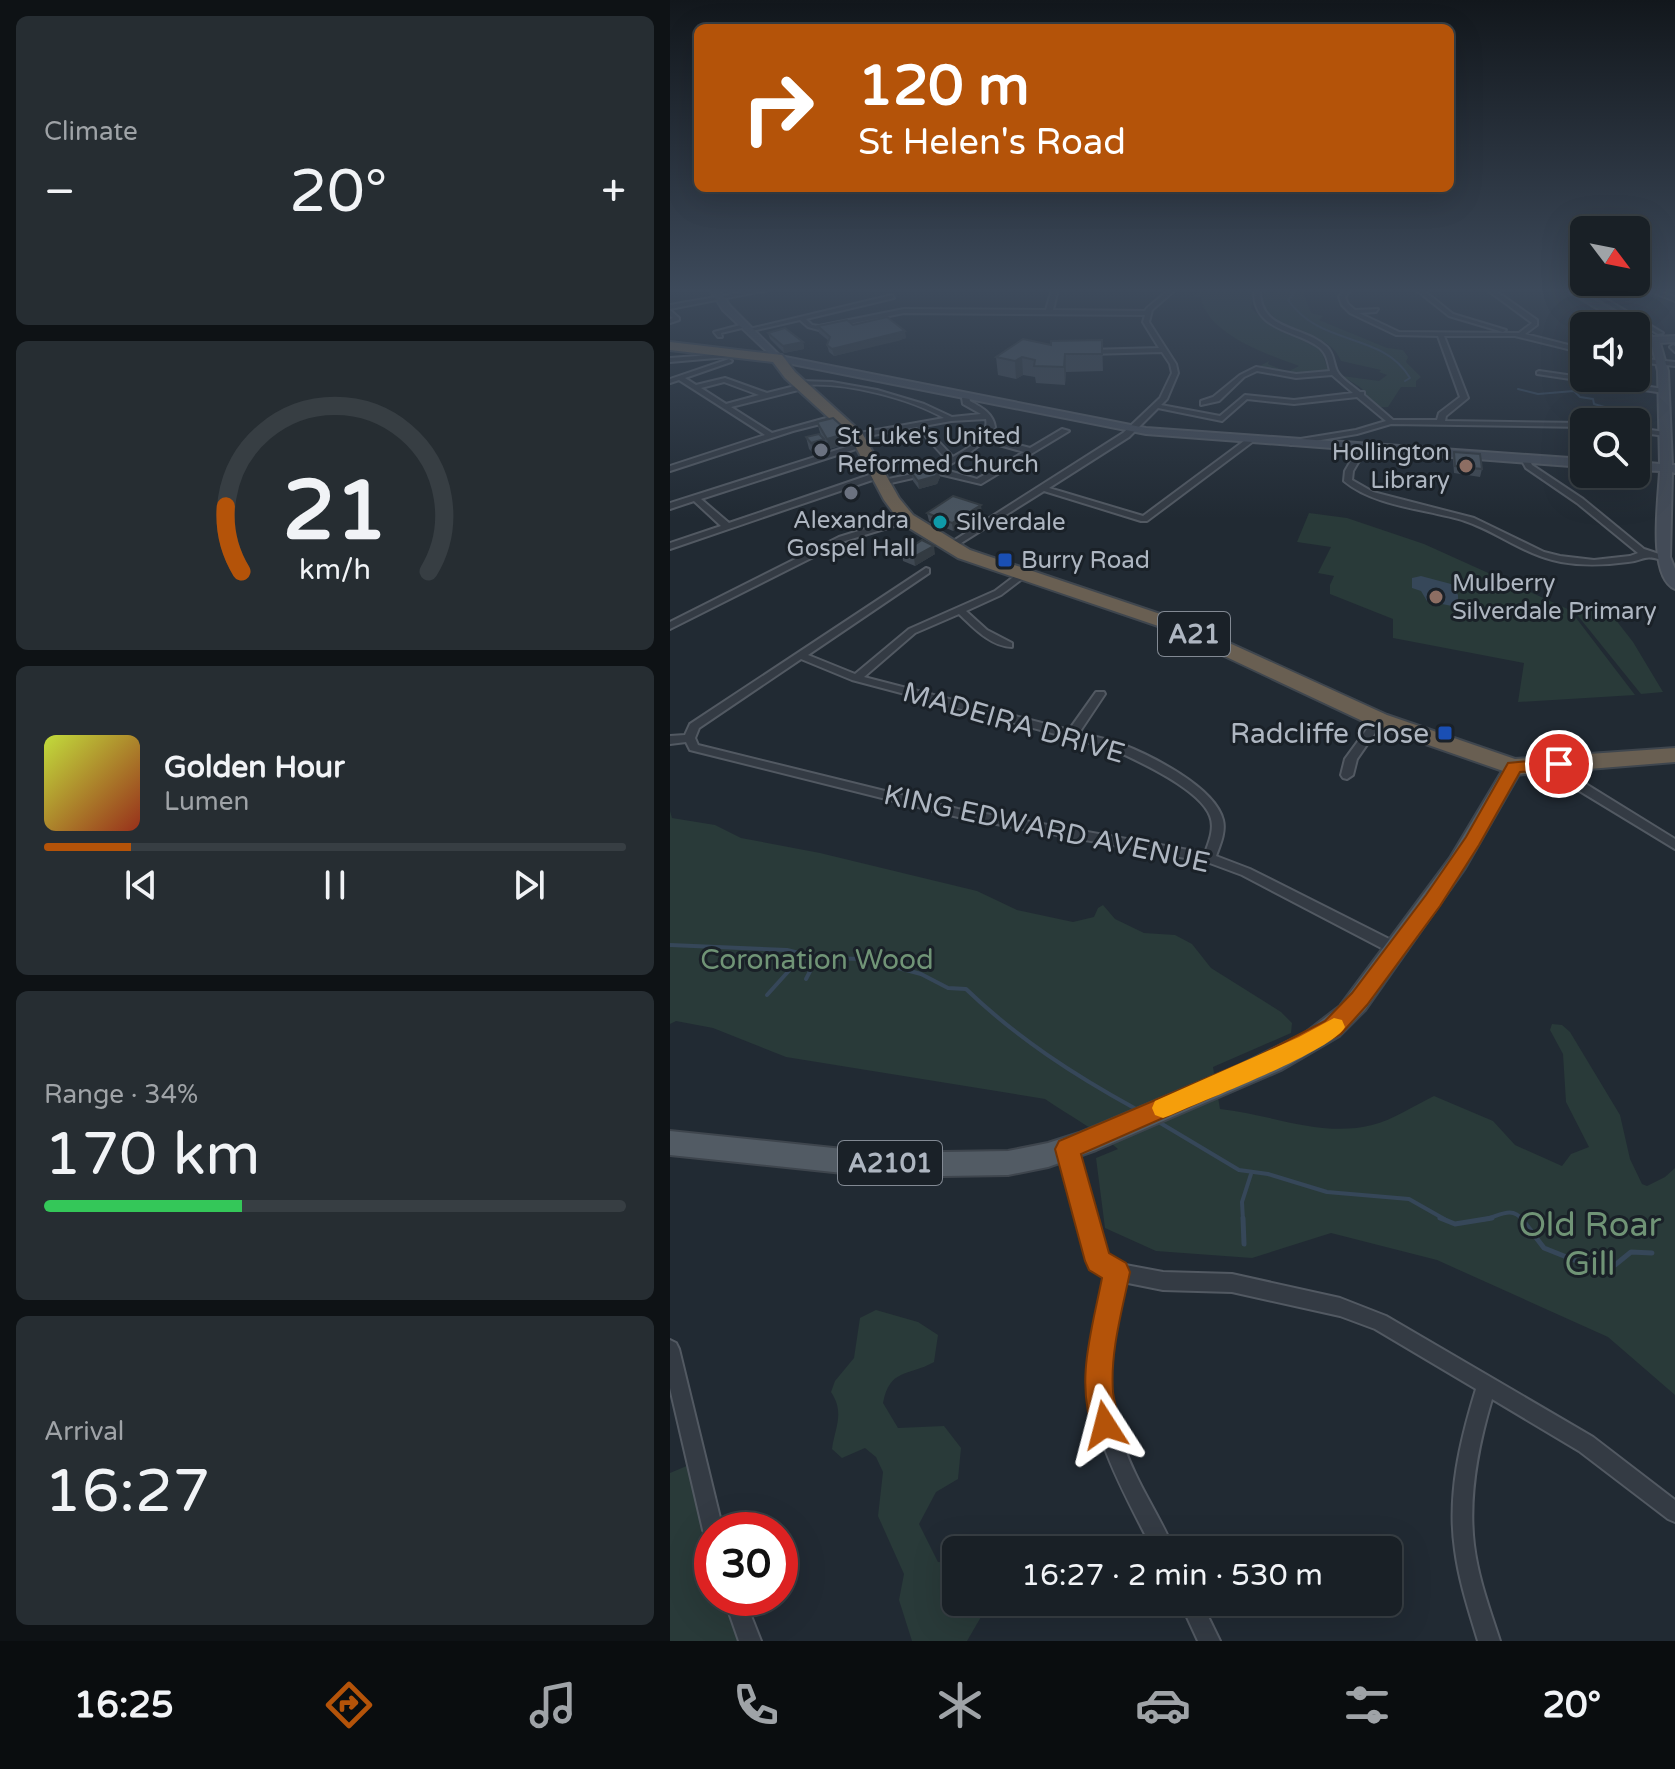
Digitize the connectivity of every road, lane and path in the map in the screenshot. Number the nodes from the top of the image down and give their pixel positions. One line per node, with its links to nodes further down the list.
1 (713, 366): 11 (street)
2 (758, 366): 13 (highway, A21)
3 (784, 366): 13 (highway, A21)
4 (829, 366): 18 (street)
5 (1173, 366): 21 (street)
6 (1332, 366): 9 (street)
7 (1452, 366): 26 (street)
8 (1669, 366): 15 (street)
9 (1334, 373): 16 (street); 19 (street)
10 (1539, 373): 15 (street)
11 (680, 378): 12 (street); 14 (street)
12 (670, 381)
13 (798, 381): 17 (street); 23 (highway, A21); 24 (street)
14 (696, 387): 17 (street); 20 (street)
15 (1664, 391): 25 (street)
16 (1361, 394): 21 (street); 27 (street)
17 (765, 395): 20 (street)
18 (966, 398): 22 (street); 30 (street)
19 (1204, 403)
20 (726, 406): 34 (street)
21 (1157, 406): 30 (street)
22 (987, 416): 24 (street); 35 (street)
23 (837, 417): 34 (street); 36 (highway, A21)
24 (951, 419): 29 (street)
25 (1670, 420): 33 (street)
26 (1441, 421): 27 (street); 28 (street)
27 (1391, 422): 38 (street)
28 (1570, 425)
29 (920, 426): 36 (street); 43 (street)
30 (1134, 429): 37 (street); 50 (street)
31 (1065, 431): 40 (street)
32 (1650, 432): 33 (street)
33 (1665, 434): 47 (street)
34 (770, 435): 46 (street)
35 (983, 438): 40 (street); 43 (street)
36 (860, 440): 49 (highway, A21); 51 (street)
37 (1251, 440): 38 (street); 50 (street)
38 (1291, 443): 39 (street)
39 (1362, 449): 42 (street); 57 (street)
40 (1030, 451): 48 (street)
41 (670, 459): 46 (street)
42 (1525, 459): 44 (street); 57 (street)
43 (952, 461): 48 (street)
44 (1570, 462)
45 (1650, 467): 47 (street)
46 (675, 468)
47 (1670, 468): 58 (street)
48 (935, 470): 49 (street)
49 (880, 479): 53 (highway, A21); 54 (street)
50 (1042, 488): 56 (street)
51 (695, 498): 52 (street); 54 (street)
52 (670, 506)
53 (907, 519): 56 (highway, A21); 63 (street)
54 (727, 526): 55 (street)
55 (670, 546)
56 (950, 547): 60 (highway, A21)
57 (1646, 553): 58 (street)
58 (1663, 557): 61 (street)
59 (927, 574): 65 (street)
60 (1023, 574): 62 (street); 68 (highway, A21)
61 (1675, 585)
62 (960, 610): 64 (street); 66 (street)
63 (670, 626)
64 (1008, 645)
65 (800, 655): 66 (street, MADEIRA DRIVE); 70 (street)
66 (856, 678): 69 (street, MADEIRA DRIVE)
67 (1100, 694): 69 (street)
68 (1379, 720): 74 (highway, A21); 75 (street)
69 (1072, 734): 77 (street, MADEIRA DRIVE)
70 (689, 738): 71 (street); 77 (street, KING EDWARD AVENUE)
71 (670, 740)
72 (1675, 755): 73 (highway, A21)
73 (1559, 764): 74 (highway, A21); 76 (street)
74 (1514, 767): 78 (main road, A2101)
75 (1347, 775)
76 (1675, 845)
77 (1209, 858): 78 (street, KING EDWARD AVENUE)
78 (1396, 949): 80 (main road, A2101)
79 (672, 1149): 80 (main road, A2101)
80 (1067, 1149): 81 (street)
81 (1117, 1272): 83 (street); 86 (street)
82 (670, 1349): 84 (street)
83 (1487, 1385): 85 (street); 91 (street)
84 (709, 1512)
85 (1675, 1512)
86 (1157, 1536)
87 (741, 1616): 89 (street)
88 (1197, 1616): 90 (street)
89 (750, 1641)
90 (1209, 1641)
91 (1489, 1641)

